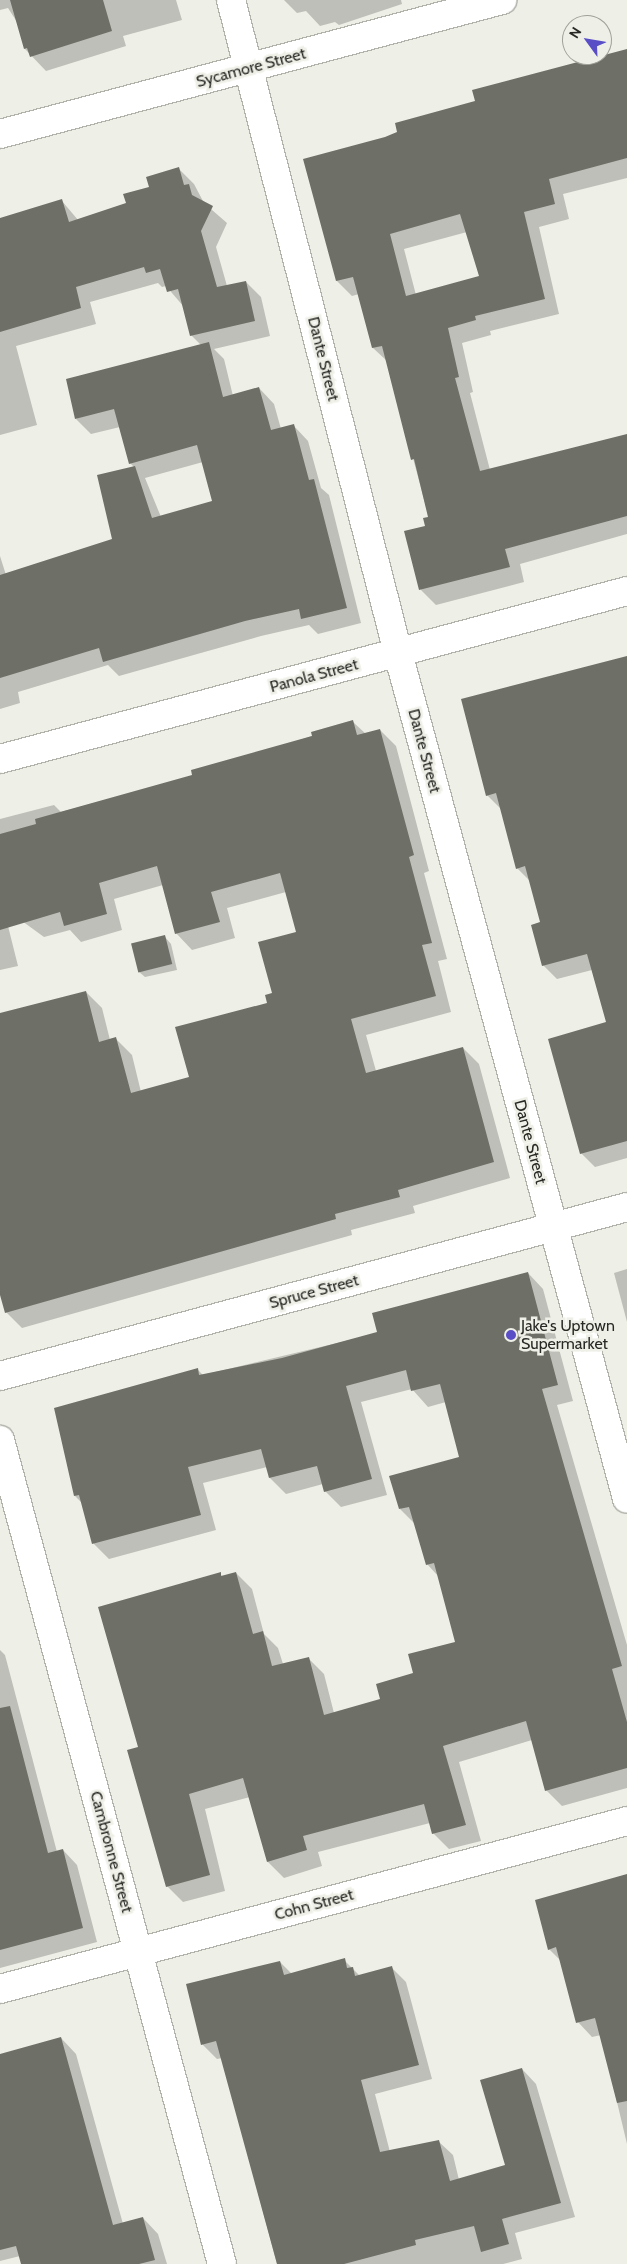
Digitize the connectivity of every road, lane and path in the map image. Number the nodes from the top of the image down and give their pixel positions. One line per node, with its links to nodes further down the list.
1 (231, 0): 3 (street, Dante Street)
2 (502, 0): 3 (street, Sycamore Street)
3 (249, 68): 4 (street, Sycamore Street); 6 (street, Dante Street)
4 (0, 134)
5 (627, 591): 6 (street, Panola Street)
6 (398, 653): 7 (street, Panola Street); 9 (street, Dante Street)
7 (0, 759)
8 (627, 1207): 9 (street, Spruce Street)
9 (553, 1227): 10 (street, Spruce Street); 12 (street, Dante Street)
10 (0, 1376)
11 (0, 1440): 14 (street, Cambronne Street)
12 (627, 1499)
13 (627, 1821): 14 (street, Cohn Street)
14 (138, 1952): 15 (street, Cohn Street); 16 (street, Cambronne Street)
15 (0, 1989)
16 (222, 2264)

